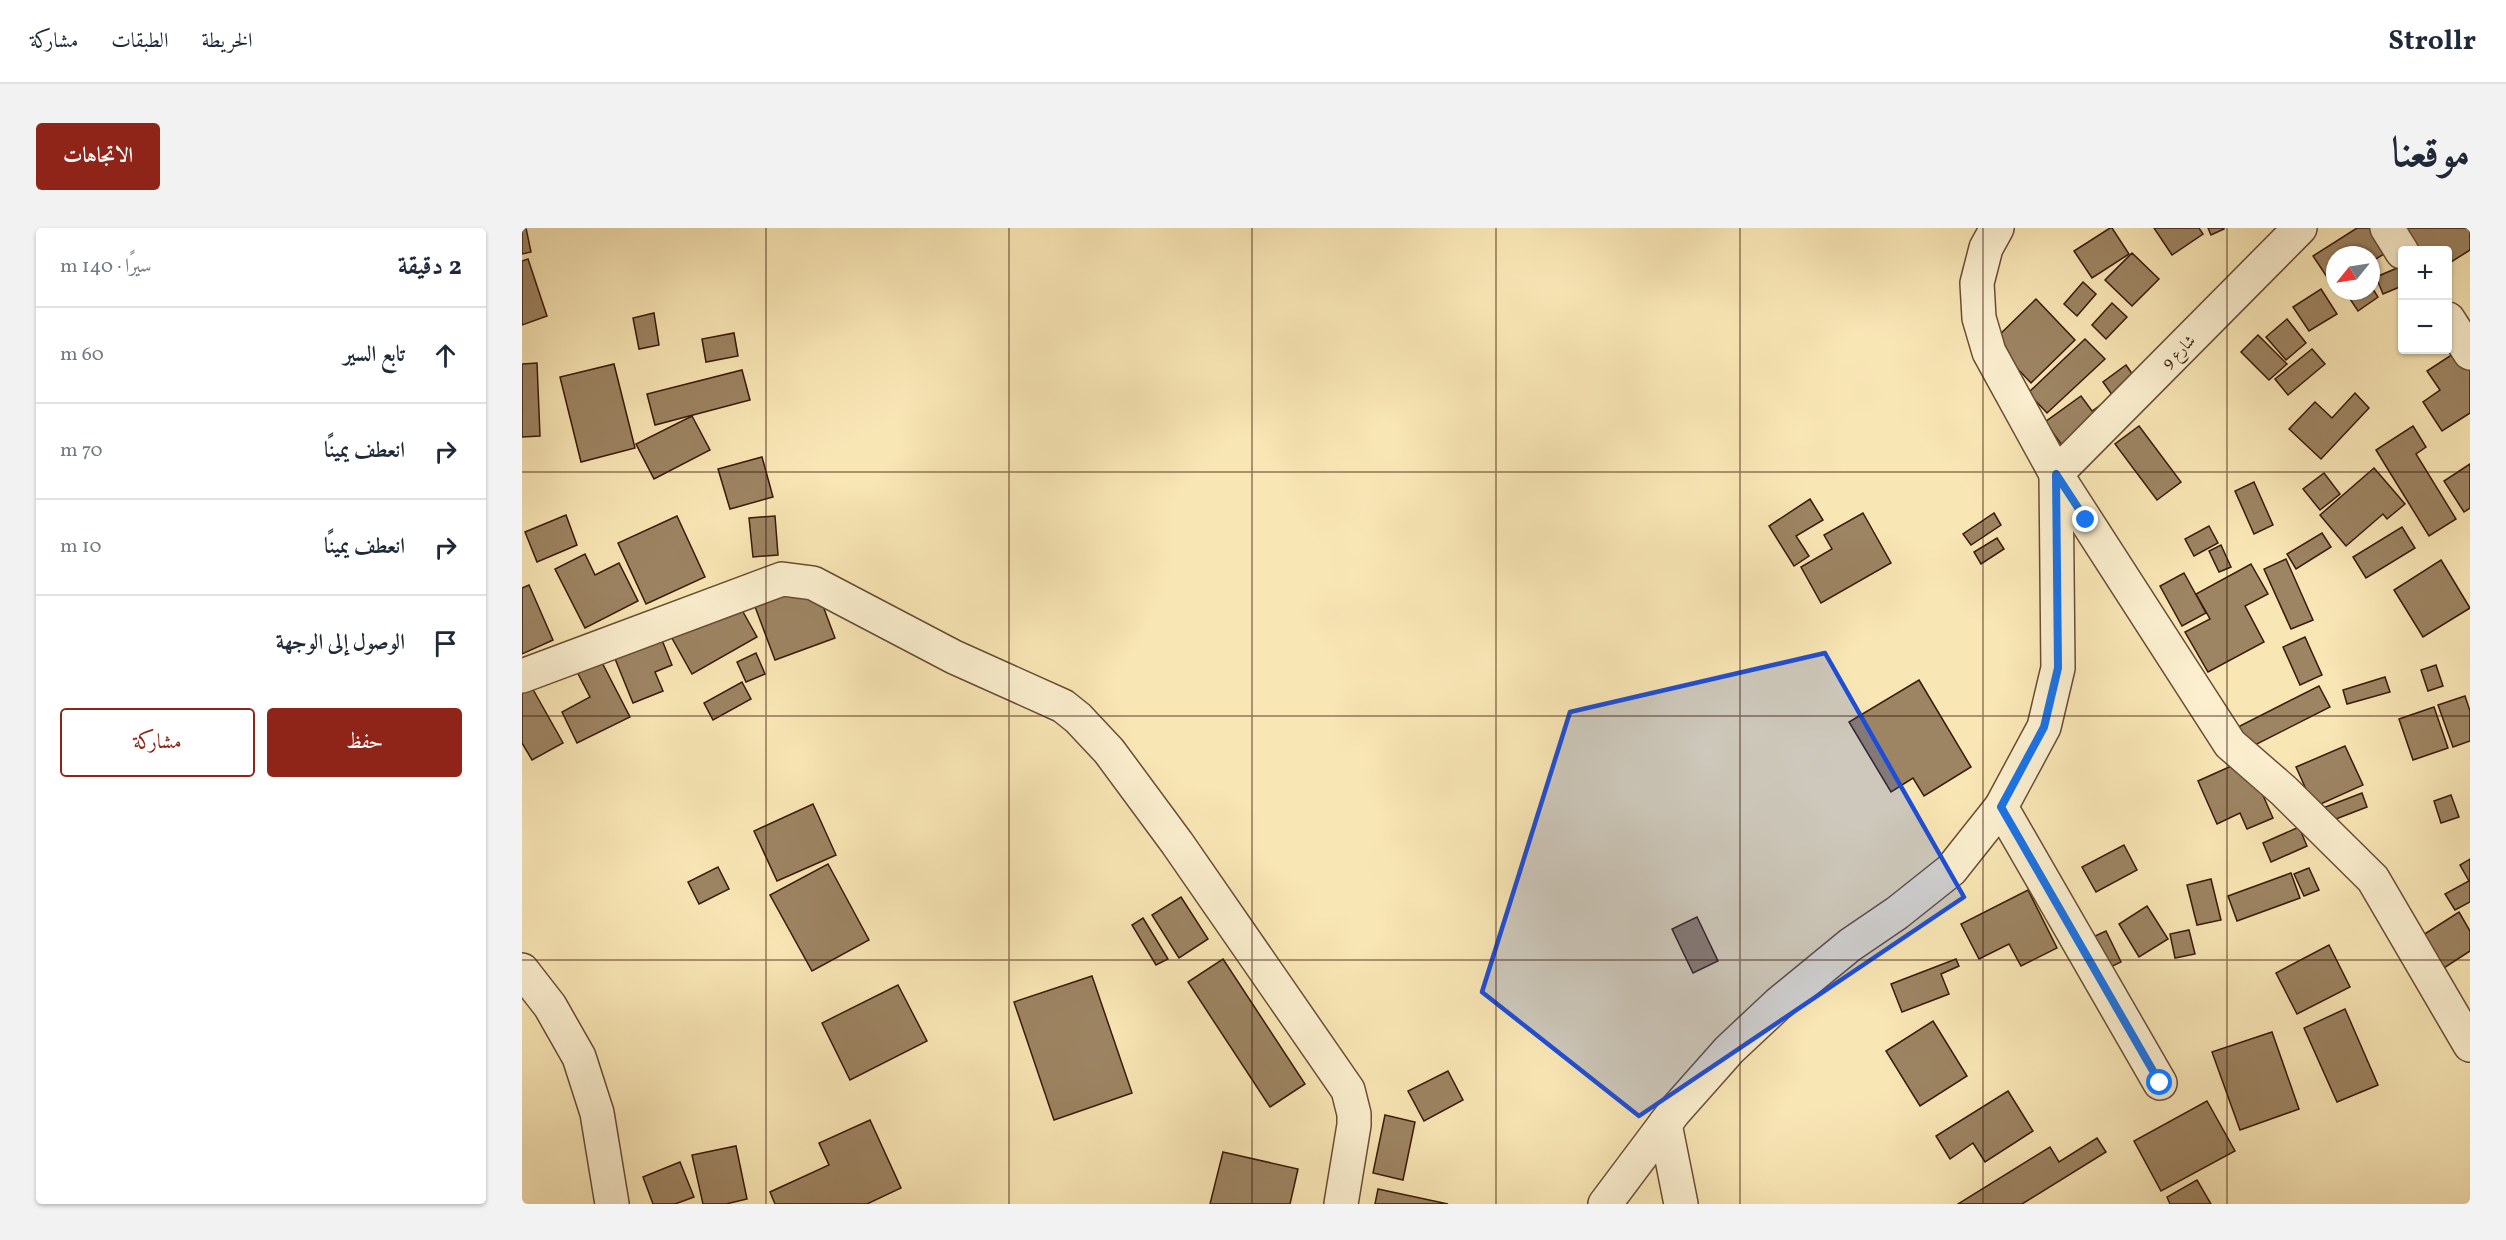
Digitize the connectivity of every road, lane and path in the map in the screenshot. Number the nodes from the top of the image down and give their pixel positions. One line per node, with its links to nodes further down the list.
1 (1997, 228): 7 (street)
2 (2300, 228): 7 (street, شارع 9)
3 (2387, 228): 4 (street)
4 (2399, 246)
5 (2452, 325): 6 (street)
6 (2470, 353)
7 (2056, 474): 9 (street); 11 (street)
8 (522, 676): 15 (street)
9 (2001, 807): 12 (street); 13 (street)
10 (522, 970): 14 (street)
11 (2470, 1045)
12 (2160, 1083)
13 (1665, 1124): 16 (street); 17 (street)
14 (612, 1204)
15 (1341, 1204)
16 (1605, 1204)
17 (1681, 1204)

